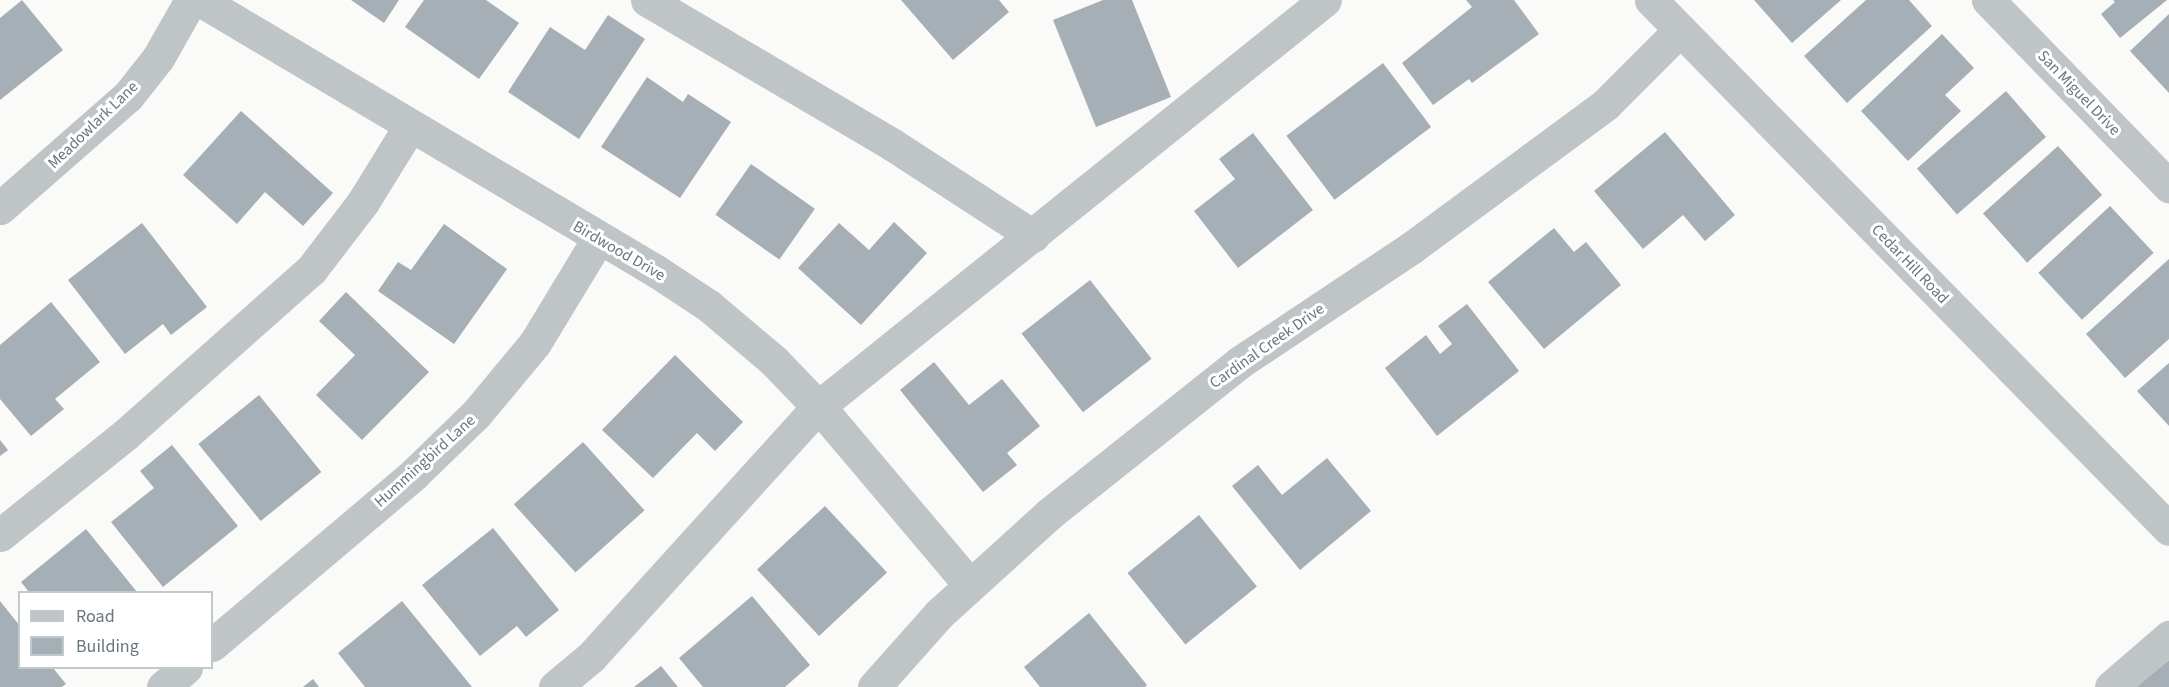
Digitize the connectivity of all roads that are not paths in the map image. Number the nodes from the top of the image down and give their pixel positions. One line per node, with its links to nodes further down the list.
1 (191, 0): 10 (street, Meadowlark Lane)
2 (200, 0): 8 (street, Birdwood Drive)
3 (647, 0): 11 (street)
4 (1325, 0): 11 (street)
5 (1651, 0): 7 (street, Cedar Hill Road)
6 (1988, 0): 9 (street, San Miguel Drive)
7 (1680, 30): 14 (street, Cedar Hill Road); 16 (street, Cardinal Creek Drive)
8 (410, 126): 12 (street, Birdwood Drive); 15 (street)
9 (2169, 186)
10 (0, 208)
11 (1033, 236): 13 (street)
12 (598, 239): 13 (street, Birdwood Drive); 18 (street, Hummingbird Lane)
13 (819, 406): 16 (street, Birdwood Drive); 21 (street)
14 (2169, 529)
15 (0, 535)
16 (970, 585): 22 (street, Cardinal Creek Drive)
17 (2169, 637): 23 (street)
18 (213, 644)
19 (185, 669): 20 (street)
20 (163, 687)
21 (555, 687)
22 (874, 687)
23 (2111, 687)

